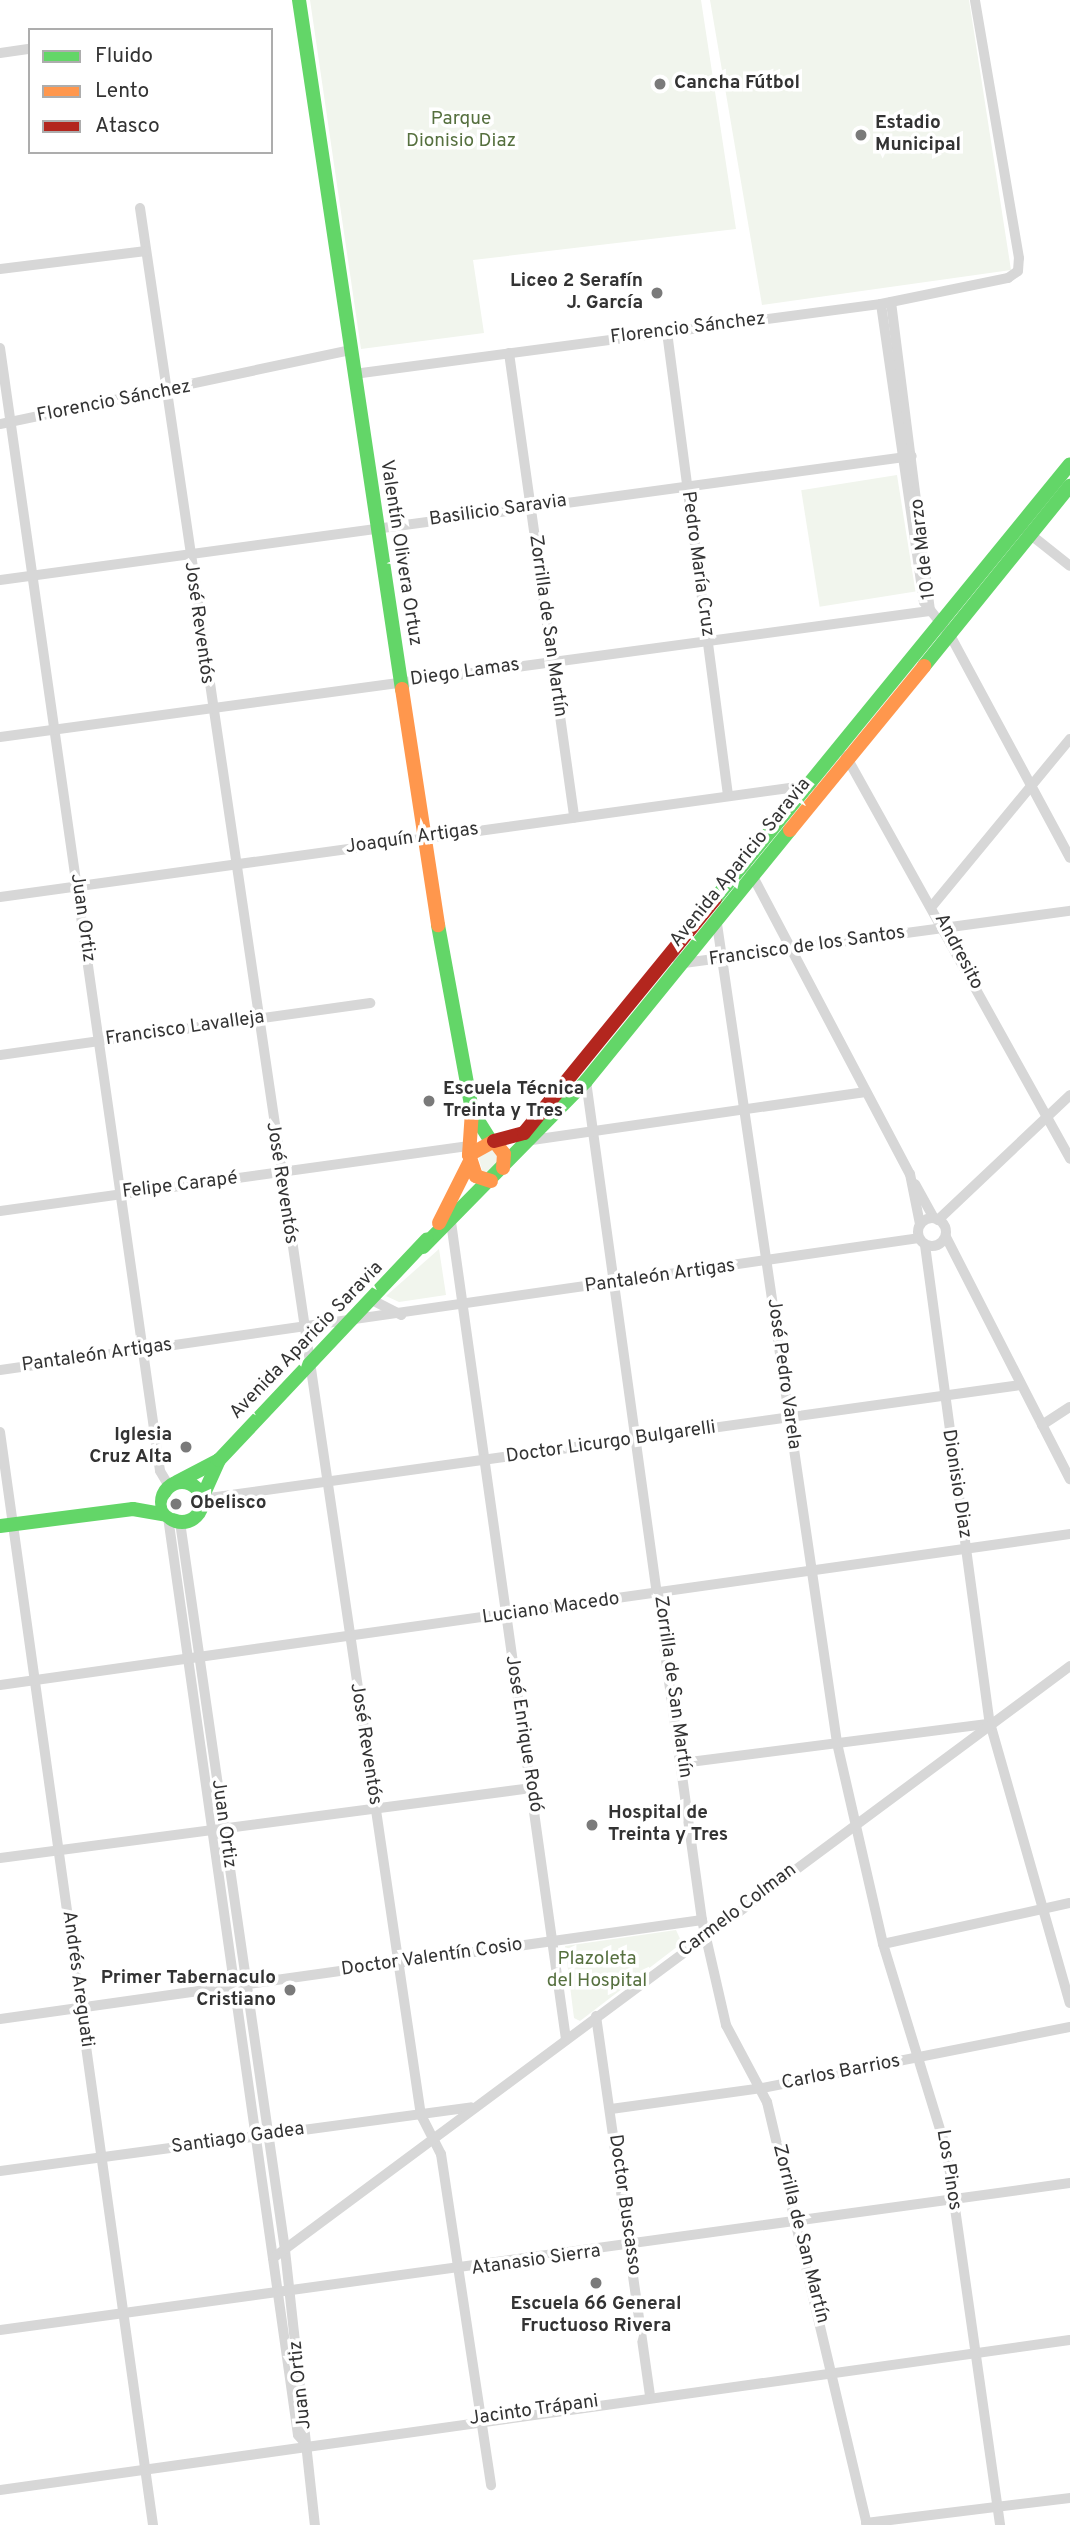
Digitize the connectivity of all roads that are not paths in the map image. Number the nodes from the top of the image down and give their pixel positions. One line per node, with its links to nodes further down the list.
1 (299, 0): 11 (street, Valentín Olivera Ortuz)
2 (975, 0): 8 (street, Florencio Sánchez)
3 (28, 49): 4 (street)
4 (0, 53)
5 (140, 208): 6 (street, José Reventós)
6 (146, 251): 7 (street); 14 (street, José Reventós)
7 (0, 269)
8 (886, 303): 9 (street, Florencio Sánchez); 16 (street, 10 de Marzo)
9 (667, 332): 12 (street, Florencio Sánchez); 18 (street, Pedro María Cruz)
10 (0, 348): 15 (street, Juan Ortiz)
11 (351, 350): 13 (street, Valentín Olivera Ortuz); 14 (street, Florencio Sánchez)
12 (509, 353): 13 (street, Florencio Sánchez); 20 (street, Zorrilla de San Martín)
13 (354, 374): 21 (street, Valentín Olivera Ortuz)
14 (165, 394): 15 (street, Florencio Sánchez); 23 (street, José Reventós)
15 (5, 423): 25 (street, Juan Ortiz)
16 (907, 457): 18 (street, Basilicio Saravia); 27 (street, 10 de Marzo)
17 (1070, 464): 22 (street, Avenida Aparicio Saravia)
18 (687, 486): 20 (street, Basilicio Saravia); 29 (street, Pedro María Cruz)
19 (1070, 486): 22 (street, Avenida Aparicio Saravia)
20 (531, 507): 21 (street, Basilicio Saravia); 30 (street, Zorrilla de San Martín)
21 (376, 528): 23 (street, Basilicio Saravia); 31 (street, Valentín Olivera Ortuz)
22 (1026, 531): 24 (street); 28 (street, Avenida Aparicio Saravia)
23 (188, 554): 25 (street, Basilicio Saravia); 32 (street, José Reventós)
24 (1070, 566)
25 (33, 576): 26 (street, Basilicio Saravia); 33 (street, Juan Ortiz)
26 (0, 580)
27 (930, 611): 28 (street); 29 (street, Diego Lamas)
28 (944, 631): 36 (street, Avenida Aparicio Saravia); 37 (street)
29 (707, 641): 30 (street, Diego Lamas); 39 (street, Pedro María Cruz)
30 (552, 662): 31 (street, Diego Lamas); 40 (street, Zorrilla de San Martín)
31 (400, 682): 32 (street, Diego Lamas); 41 (street, Valentín Olivera Ortuz)
32 (210, 708): 33 (street, Diego Lamas); 43 (street, José Reventós)
33 (55, 730): 34 (street, Diego Lamas); 45 (street, Juan Ortiz)
34 (0, 737)
35 (1070, 739): 37 (street)
36 (845, 755): 38 (street, Avenida Aparicio Saravia); 47 (street, Andresito)
37 (1032, 786): 42 (street); 47 (street)
38 (817, 788): 39 (street, Joaquín Artigas); 44 (street, Avenida Aparicio Saravia)
39 (728, 796): 40 (street, Joaquín Artigas)
40 (574, 817): 41 (street, Joaquín Artigas)
41 (423, 837): 43 (street, Joaquín Artigas); 63 (street, Valentín Olivera Ortuz)
42 (1070, 858)
43 (233, 865): 45 (street, Joaquín Artigas); 56 (street, José Reventós)
44 (750, 870): 49 (street, Avenida Aparicio Saravia); 51 (street); 52 (street, Avenida Aparicio Saravia)
45 (77, 886): 46 (street, Joaquín Artigas); 57 (street, Juan Ortiz)
46 (0, 897)
47 (933, 905): 50 (street, Andresito)
48 (1070, 911): 50 (street, Francisco de los Santos)
49 (717, 924): 53 (street, José Pedro Varela); 54 (street, Avenida Aparicio Saravia)
50 (944, 929): 51 (street, Francisco de los Santos); 64 (street, Andresito)
51 (792, 948): 53 (street, Francisco de los Santos); 60 (street)
52 (671, 954): 54 (street, Francisco de los Santos); 67 (street, Avenida Aparicio Saravia)
53 (722, 959): 54 (street, Francisco de los Santos); 62 (street, José Pedro Varela)
54 (684, 963): 59 (street, Avenida Aparicio Saravia)
55 (370, 1003): 56 (street, Francisco Lavalleja)
56 (256, 1019): 57 (street, Francisco Lavalleja); 71 (street, José Reventós)
57 (99, 1041): 58 (street, Francisco Lavalleja); 74 (street, Juan Ortiz)
58 (0, 1055)
59 (586, 1081): 65 (street, Zorrilla de San Martín); 66 (street, Avenida Aparicio Saravia)
60 (866, 1091): 62 (street); 72 (street)
61 (1070, 1095): 64 (street)
62 (747, 1110): 65 (street); 82 (street, José Pedro Varela)
63 (472, 1111): 67 (street, Valentín Olivera Ortuz); 68 (street, Valentín Olivera Ortuz)
64 (1047, 1117): 69 (street, Andresito); 76 (street)
65 (591, 1132): 66 (street); 83 (street, Zorrilla de San Martín)
66 (532, 1140): 70 (street, Avenida Aparicio Saravia)
67 (493, 1141): 68 (street); 70 (street)
68 (469, 1155): 71 (street, Felipe Carapé); 73 (street); 81 (street, Avenida Aparicio Saravia)
69 (1070, 1159)
70 (503, 1168): 73 (street, Avenida Aparicio Saravia)
71 (279, 1173): 74 (street, Felipe Carapé); 88 (street, José Reventós)
72 (910, 1174): 76 (street); 78 (street)
73 (491, 1181): 77 (street, Avenida Aparicio Saravia)
74 (121, 1194): 75 (street, Felipe Carapé); 89 (street, Juan Ortiz)
75 (0, 1211)
76 (936, 1219): 78 (street); 79 (street)
77 (451, 1222): 81 (street, Avenida Aparicio Saravia); 85 (street, José Enrique Rodó)
78 (920, 1224): 80 (street, Dionisio Diaz)
79 (946, 1237): 80 (street, Pantaleón Artigas); 92 (street)
80 (922, 1242): 82 (street, Pantaleón Artigas); 93 (street, Dionisio Diaz)
81 (423, 1247): 84 (street, Avenida Aparicio Saravia)
82 (768, 1262): 83 (street, Pantaleón Artigas); 95 (street, José Pedro Varela)
83 (613, 1284): 85 (street, Pantaleón Artigas); 98 (street, Zorrilla de San Martín)
84 (372, 1300): 86 (street); 87 (street, Avenida Aparicio Saravia)
85 (460, 1307): 86 (street, Pantaleón Artigas); 100 (street, José Enrique Rodó)
86 (401, 1315): 87 (street, Pantaleón Artigas)
87 (351, 1322): 88 (street, Pantaleón Artigas); 90 (street, Avenida Aparicio Saravia)
88 (302, 1328): 89 (street, Pantaleón Artigas); 90 (street, José Reventós)
89 (144, 1350): 91 (street, Pantaleón Artigas); 103 (street, Juan Ortiz)
90 (308, 1366): 99 (street, Avenida Aparicio Saravia); 102 (street, José Reventós)
91 (0, 1370)
92 (1020, 1385): 93 (street, Doctor Licurgo Bulgarelli); 96 (street)
93 (943, 1397): 95 (street, Doctor Licurgo Bulgarelli); 109 (street, Dionisio Diaz)
94 (1070, 1407): 96 (street)
95 (789, 1418): 98 (street, Doctor Licurgo Bulgarelli); 110 (street, José Pedro Varela)
96 (1042, 1425): 101 (street)
97 (0, 1432): 107 (street, Andrés Areguati)
98 (636, 1439): 100 (street, Doctor Licurgo Bulgarelli); 111 (street, Zorrilla de San Martín)
99 (219, 1460): 103 (street, Avenida Aparicio Saravia); 104 (street, Avenida Aparicio Saravia)
100 (482, 1461): 102 (street, Doctor Licurgo Bulgarelli); 112 (street, José Enrique Rodó)
101 (1070, 1479)
102 (326, 1482): 104 (street, Doctor Licurgo Bulgarelli); 113 (street, José Reventós)
103 (170, 1486): 104 (street); 105 (street, Avenida Aparicio Saravia); 106 (street)
104 (202, 1498): 106 (street, Avenida Aparicio Saravia)
105 (133, 1509): 106 (street); 107 (street)
106 (171, 1518): 114 (street, Juan Ortiz); 115 (street, Juan Ortiz)
107 (7, 1525): 117 (street, Andrés Areguati)
108 (1070, 1534): 109 (street, Luciano Macedo)
109 (967, 1551): 110 (street, Luciano Macedo); 119 (street, Dionisio Diaz)
110 (812, 1573): 111 (street, Luciano Macedo); 120 (street, José Pedro Varela)
111 (659, 1594): 112 (street, Luciano Macedo); 121 (street, Zorrilla de San Martín)
112 (505, 1616): 113 (street, Luciano Macedo); 122 (street, José Enrique Rodó)
113 (349, 1637): 114 (street, Luciano Macedo); 123 (street, José Reventós)
114 (198, 1657): 115 (street, Luciano Macedo); 125 (street, Juan Ortiz)
115 (186, 1659): 117 (street, Luciano Macedo); 126 (street, Juan Ortiz)
116 (1070, 1666): 119 (street, Carmelo Colman)
117 (35, 1680): 118 (street, Luciano Macedo); 127 (street, Andrés Areguati)
118 (0, 1685)
119 (990, 1723): 120 (street); 124 (street, Carmelo Colman); 130 (street, Dionisio Diaz)
120 (837, 1743): 121 (street); 124 (street, José Pedro Varela)
121 (682, 1763): 131 (street, Zorrilla de San Martín)
122 (532, 1788): 123 (street); 133 (street, José Enrique Rodó)
123 (374, 1807): 125 (street); 135 (street, José Reventós)
124 (852, 1825): 132 (street, Carmelo Colman); 134 (street, Los Pinos)
125 (223, 1827): 126 (street); 136 (street, Juan Ortiz)
126 (211, 1828): 127 (street); 137 (street, Juan Ortiz)
127 (59, 1850): 128 (street); 139 (street, Andrés Areguati)
128 (0, 1858)
129 (1070, 1903): 130 (street)
130 (1042, 1909): 134 (street); 138 (street, Dionisio Diaz)
131 (702, 1920): 132 (street, Zorrilla de San Martín); 133 (street, Doctor Valentín Cosio)
132 (706, 1937): 140 (street, Carmelo Colman); 145 (street, Zorrilla de San Martín)
133 (555, 1940): 135 (street, Doctor Valentín Cosio); 143 (street, José Enrique Rodó)
134 (883, 1944): 144 (street, Los Pinos)
135 (398, 1963): 136 (street, Doctor Valentín Cosio); 148 (street, José Reventós)
136 (246, 1985): 137 (street, Doctor Valentín Cosio); 149 (street, Juan Ortiz)
137 (233, 1986): 139 (street, Doctor Valentín Cosio); 150 (street, Juan Ortiz)
138 (1070, 2003)
139 (81, 2007): 141 (street, Doctor Valentín Cosio); 152 (street, Andrés Areguati)
140 (596, 2016): 143 (street, Carmelo Colman); 147 (street, Doctor Buscasso)
141 (0, 2019)
142 (1070, 2027): 144 (street, Carlos Barrios)
143 (566, 2039): 146 (street, Carmelo Colman)
144 (920, 2057): 145 (street, Carlos Barrios); 155 (street, Los Pinos)
145 (762, 2088): 147 (street, Carlos Barrios); 156 (street, Zorrilla de San Martín)
146 (476, 2106): 148 (street, Santiago Gadea); 151 (street, Carmelo Colman)
147 (611, 2109): 157 (street, Doctor Buscasso)
148 (421, 2115): 149 (street, Santiago Gadea); 151 (street, José Reventós)
149 (266, 2135): 150 (street, Santiago Gadea); 158 (street, Juan Ortiz)
150 (254, 2136): 152 (street, Santiago Gadea); 159 (street, Juan Ortiz)
151 (432, 2138): 158 (street, Carmelo Colman); 160 (street, José Reventós)
152 (102, 2157): 153 (street, Santiago Gadea); 163 (street, Andrés Areguati)
153 (0, 2171)
154 (1070, 2183): 155 (street, Atanasio Sierra)
155 (954, 2199): 156 (street, Atanasio Sierra); 166 (street, Los Pinos)
156 (799, 2222): 157 (street, Atanasio Sierra); 167 (street, Zorrilla de San Martín)
157 (630, 2248): 160 (street, Atanasio Sierra); 168 (street, Doctor Buscasso)
158 (285, 2250): 159 (street, Carmelo Colman); 161 (street, Juan Ortiz)
159 (273, 2258): 162 (street, Juan Ortiz)
160 (460, 2271): 161 (street, Atanasio Sierra); 169 (street)
161 (291, 2292): 162 (street, Atanasio Sierra); 170 (street, Juan Ortiz)
162 (277, 2294): 163 (street, Atanasio Sierra); 170 (street, Juan Ortiz)
163 (123, 2313): 164 (street, Atanasio Sierra); 171 (street, Andrés Areguati)
164 (0, 2330)
165 (1070, 2340): 166 (street, Jacinto Trápani)
166 (975, 2354): 167 (street, Jacinto Trápani); 175 (street, Los Pinos)
167 (833, 2373): 168 (street, Jacinto Trápani); 176 (street, Zorrilla de San Martín)
168 (650, 2395): 169 (street, Jacinto Trápani)
169 (481, 2419): 170 (street, Jacinto Trápani); 172 (street)
170 (305, 2443): 171 (street, Jacinto Trápani); 178 (street)
171 (145, 2468): 173 (street, Jacinto Trápani); 177 (street, Andrés Areguati)
172 (491, 2485)
173 (0, 2490)
174 (1070, 2497): 175 (street)
175 (997, 2507): 176 (street); 179 (street, Los Pinos)
176 (867, 2524)
177 (153, 2525)
178 (315, 2525)
179 (1000, 2525)

